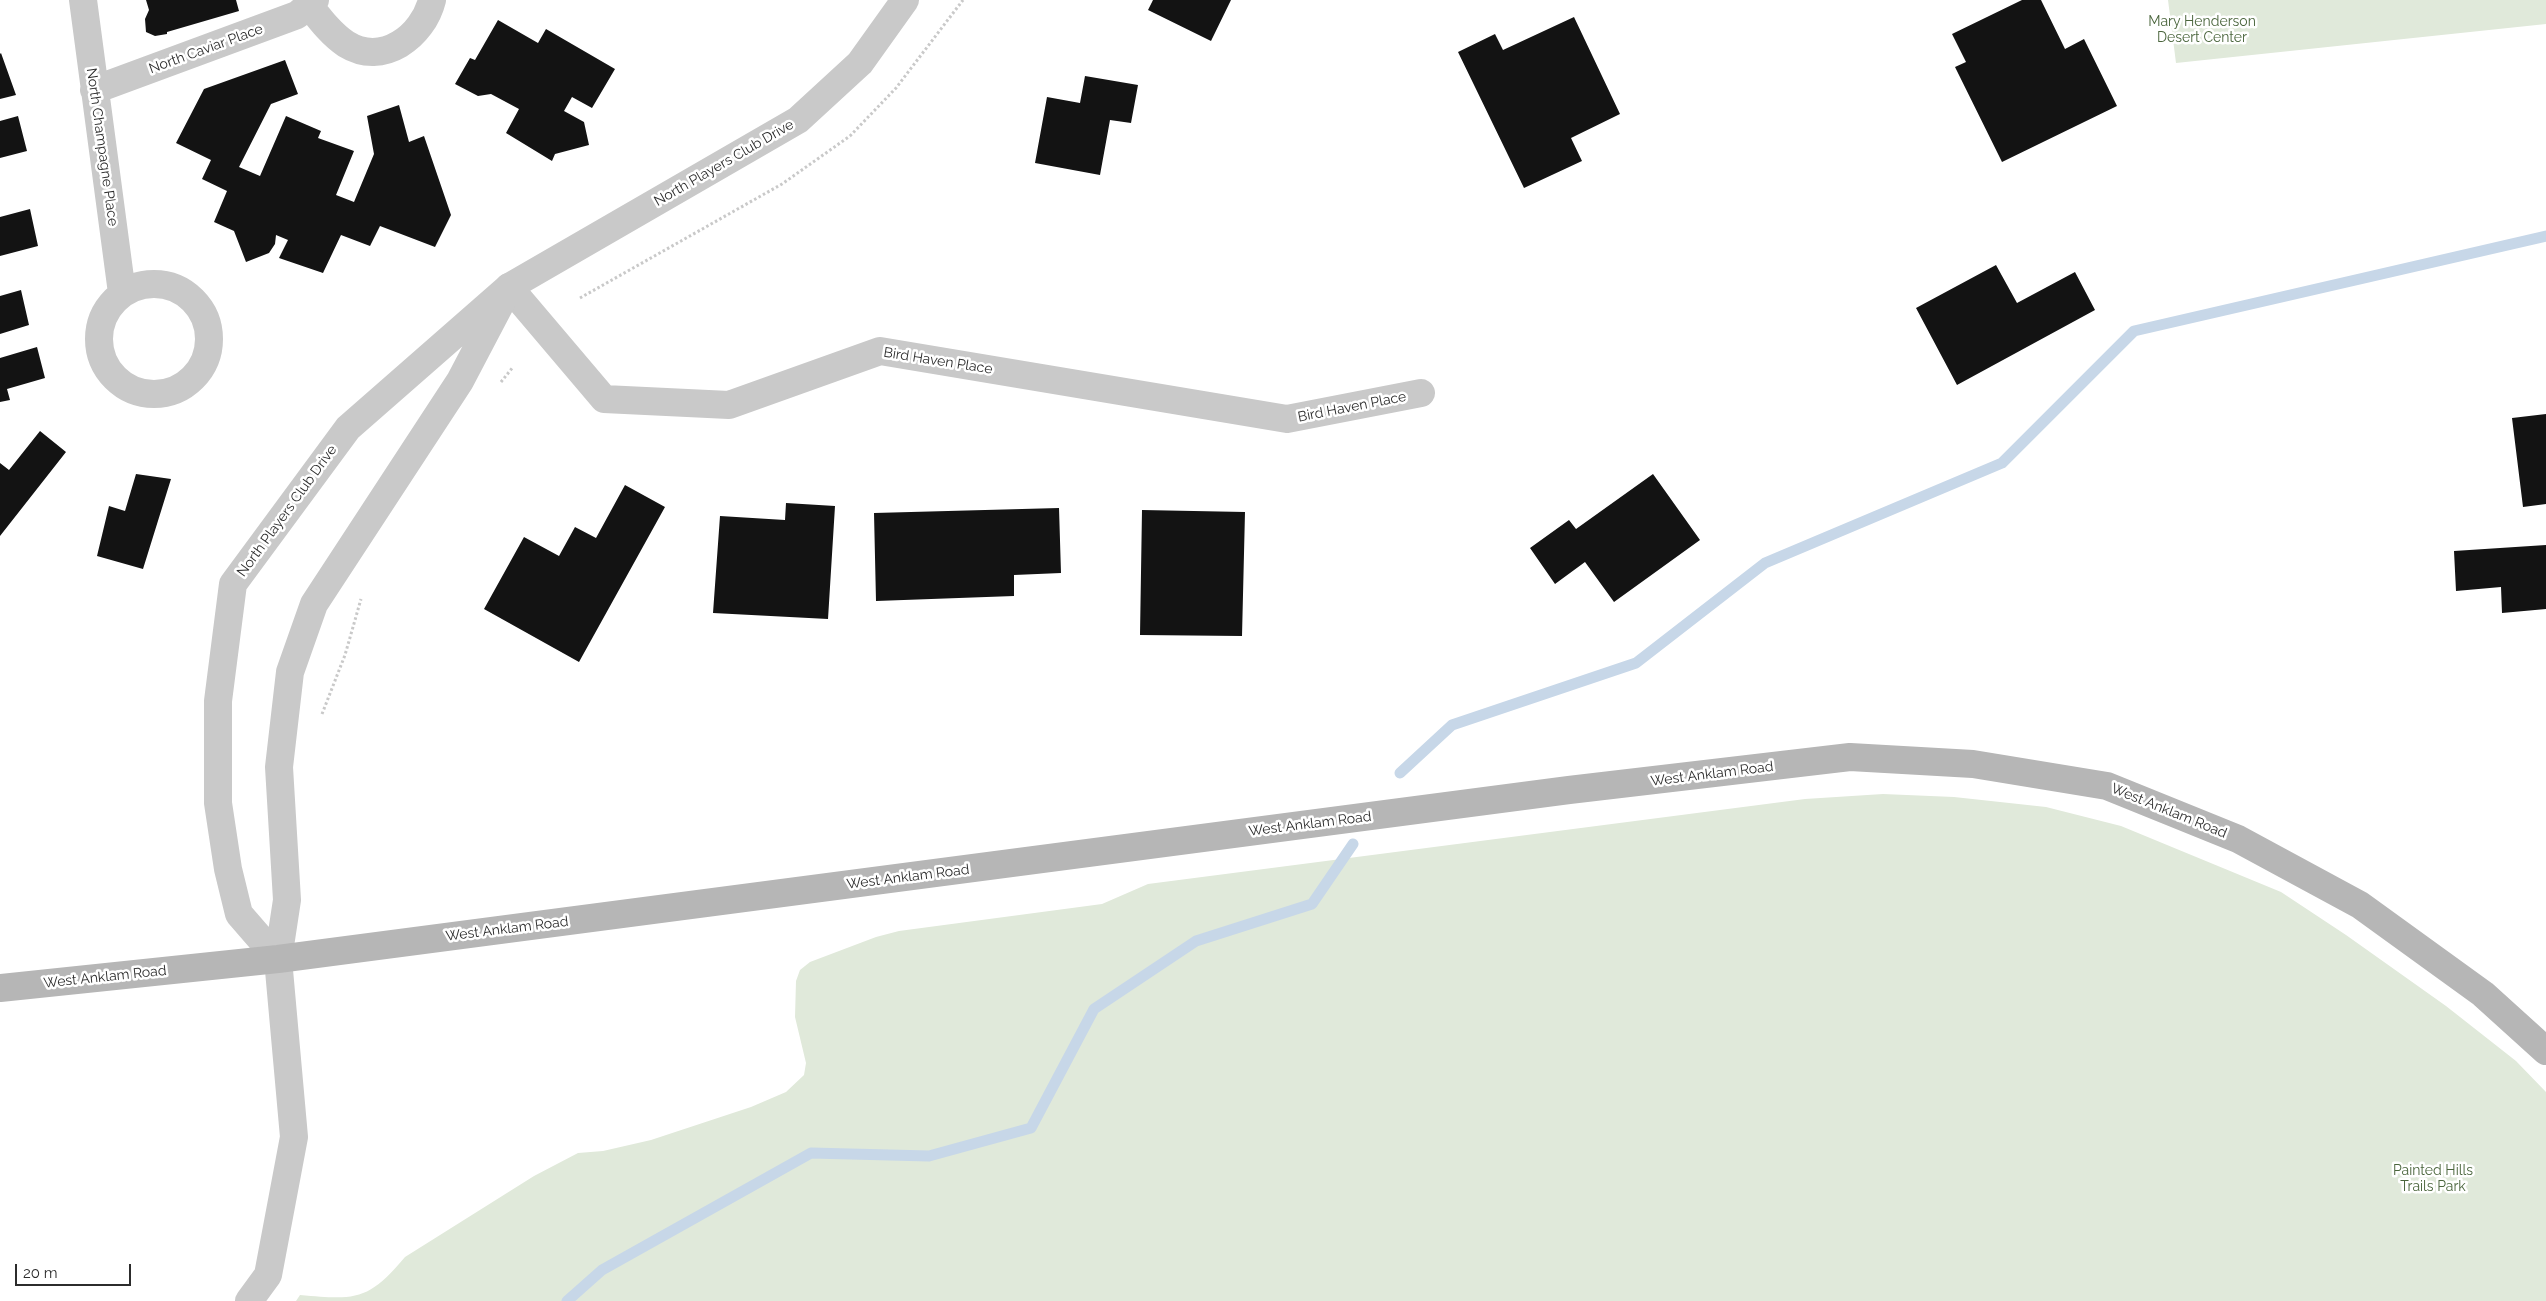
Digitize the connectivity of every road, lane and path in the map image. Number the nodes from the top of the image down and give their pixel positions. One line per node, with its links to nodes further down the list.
1 (83, 0): 5 (street, North Champagne Place)
2 (432, 0): 4 (street)
3 (904, 0): 6 (street, North Players Club Drive)
4 (312, 3): 5 (street, North Caviar Place)
5 (94, 90): 7 (street, North Champagne Place)
6 (510, 287): 10 (street, Bird Haven Place); 13 (street); 13 (street, North Players Club Drive)
7 (122, 293): 7 (street)
8 (513, 367): 9 (path)
9 (494, 390)
10 (1421, 393)
11 (363, 592): 12 (path)
12 (321, 716)
13 (278, 959): 14 (main road, West Anklam Road); 15 (main road, West Anklam Road); 16 (street)
14 (0, 988)
15 (2546, 1051)
16 (249, 1301)

